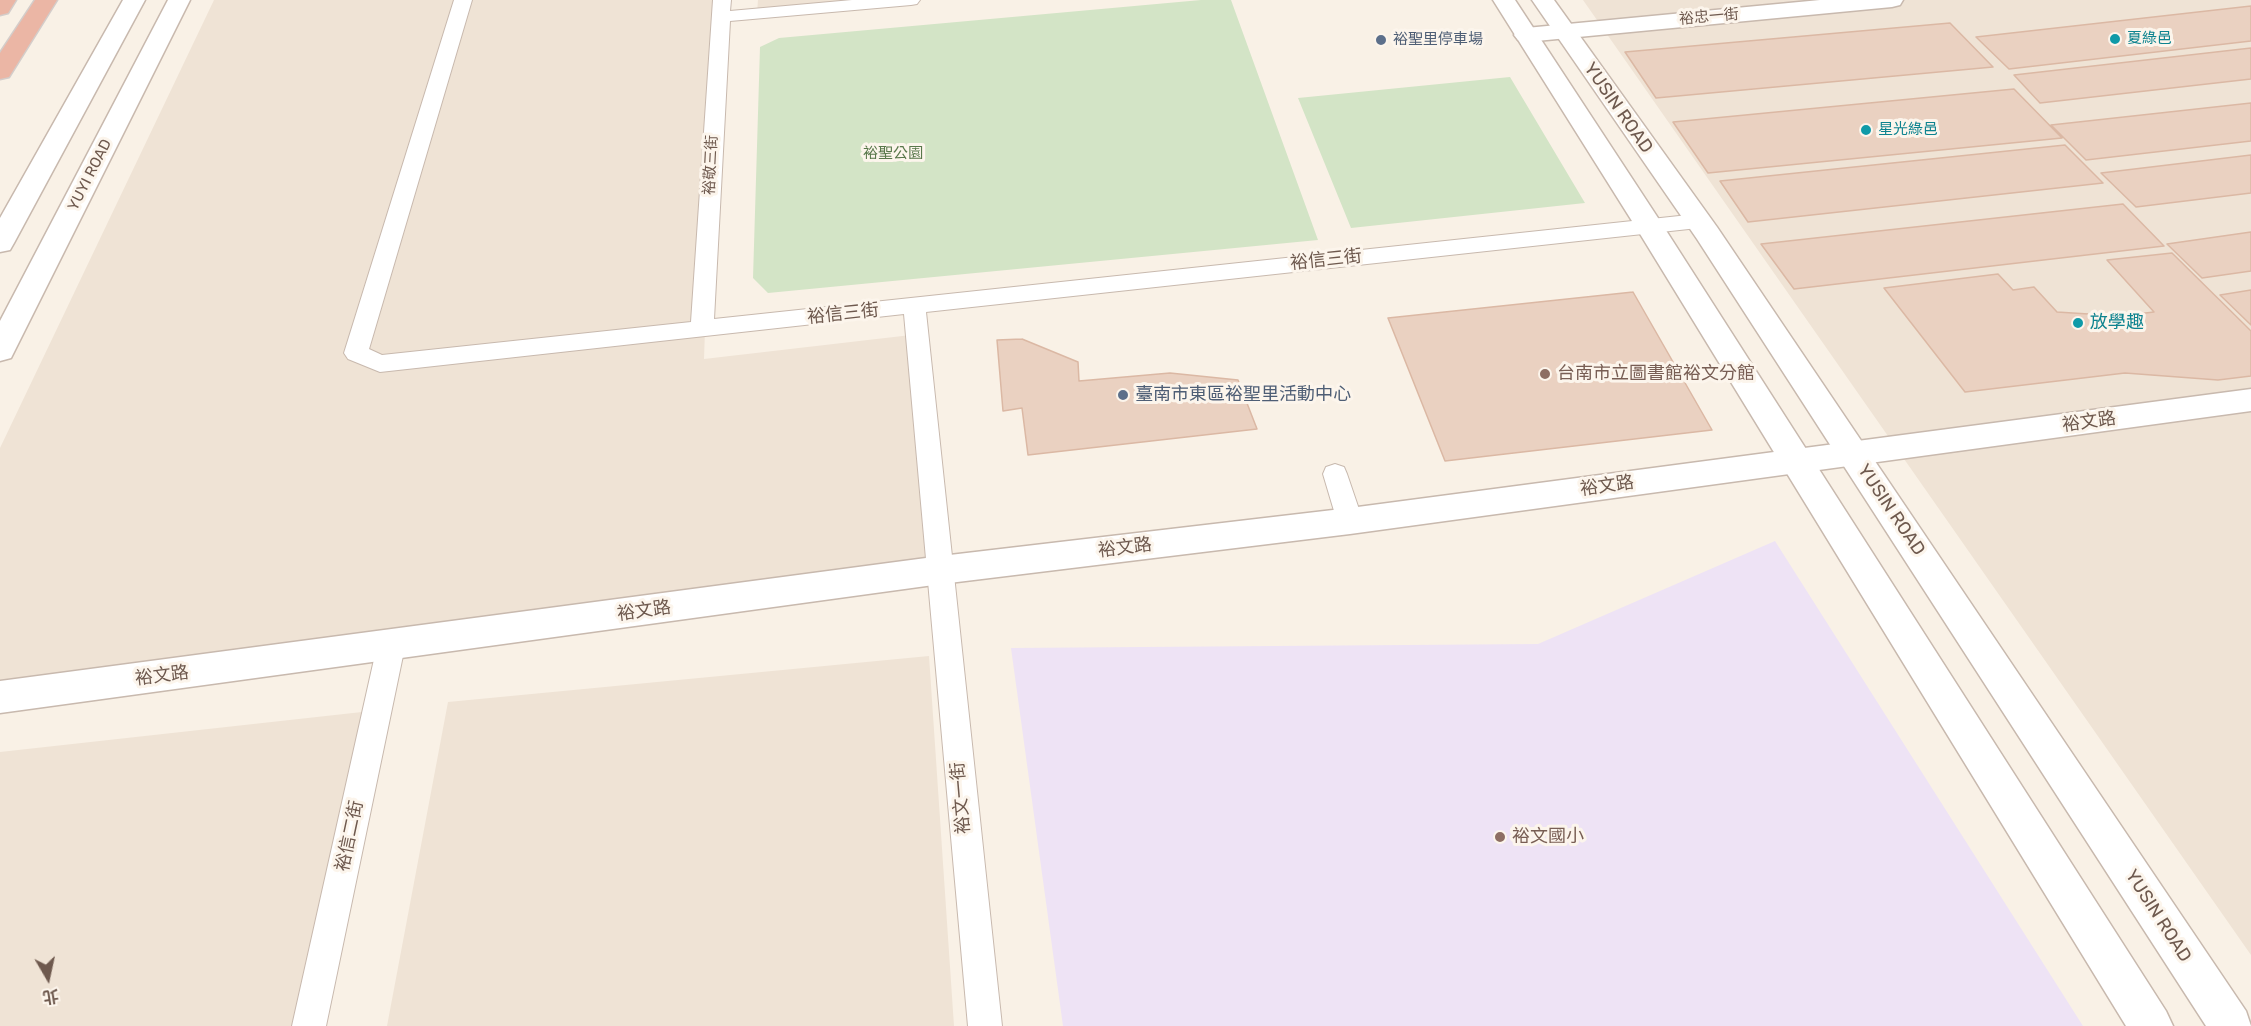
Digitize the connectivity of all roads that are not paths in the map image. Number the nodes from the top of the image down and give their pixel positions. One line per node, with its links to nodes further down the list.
1 (5, 0): 10 (highway)
2 (46, 0): 14 (highway)
3 (134, 0): 17 (street)
4 (180, 0): 20 (street, YUYI ROAD)
5 (463, 0): 19 (lane, 裕信三街)
6 (911, 0): 11 (lane)
7 (1504, 0): 13 (street, YUSIN ROAD)
8 (1543, 0): 12 (street, YUSIN ROAD)
9 (1892, 0): 12 (street, 裕忠一街)
10 (0, 8)
11 (721, 8): 19 (lane, 裕敬三街)
12 (1564, 32): 13 (street, 裕忠一街); 15 (street, YUSIN ROAD)
13 (1527, 35): 16 (street, YUSIN ROAD)
14 (0, 72)
15 (1698, 221): 16 (lane, 裕信三街); 22 (street, YUSIN ROAD)
16 (1650, 227): 18 (lane, 裕信三街); 23 (street, YUSIN ROAD)
17 (0, 243)
18 (914, 306): 19 (lane, 裕信三街); 26 (lane, 裕文一街)
19 (702, 330)
20 (0, 351)
21 (2251, 400): 22 (street, 裕文路)
22 (1852, 453): 23 (street, 裕文路); 32 (street, YUSIN ROAD)
23 (1795, 459): 25 (street, 裕文路); 31 (street, YUSIN ROAD)
24 (1335, 474): 25 (lane)
25 (1350, 521): 26 (street, 裕文路)
26 (941, 570): 27 (street, 裕文路); 30 (lane, 裕文一街)
27 (391, 646): 28 (street, 裕文路); 29 (lane, 裕信二街)
28 (0, 697)
29 (309, 1026)
30 (985, 1026)
31 (2151, 1026)
32 (2231, 1026)

